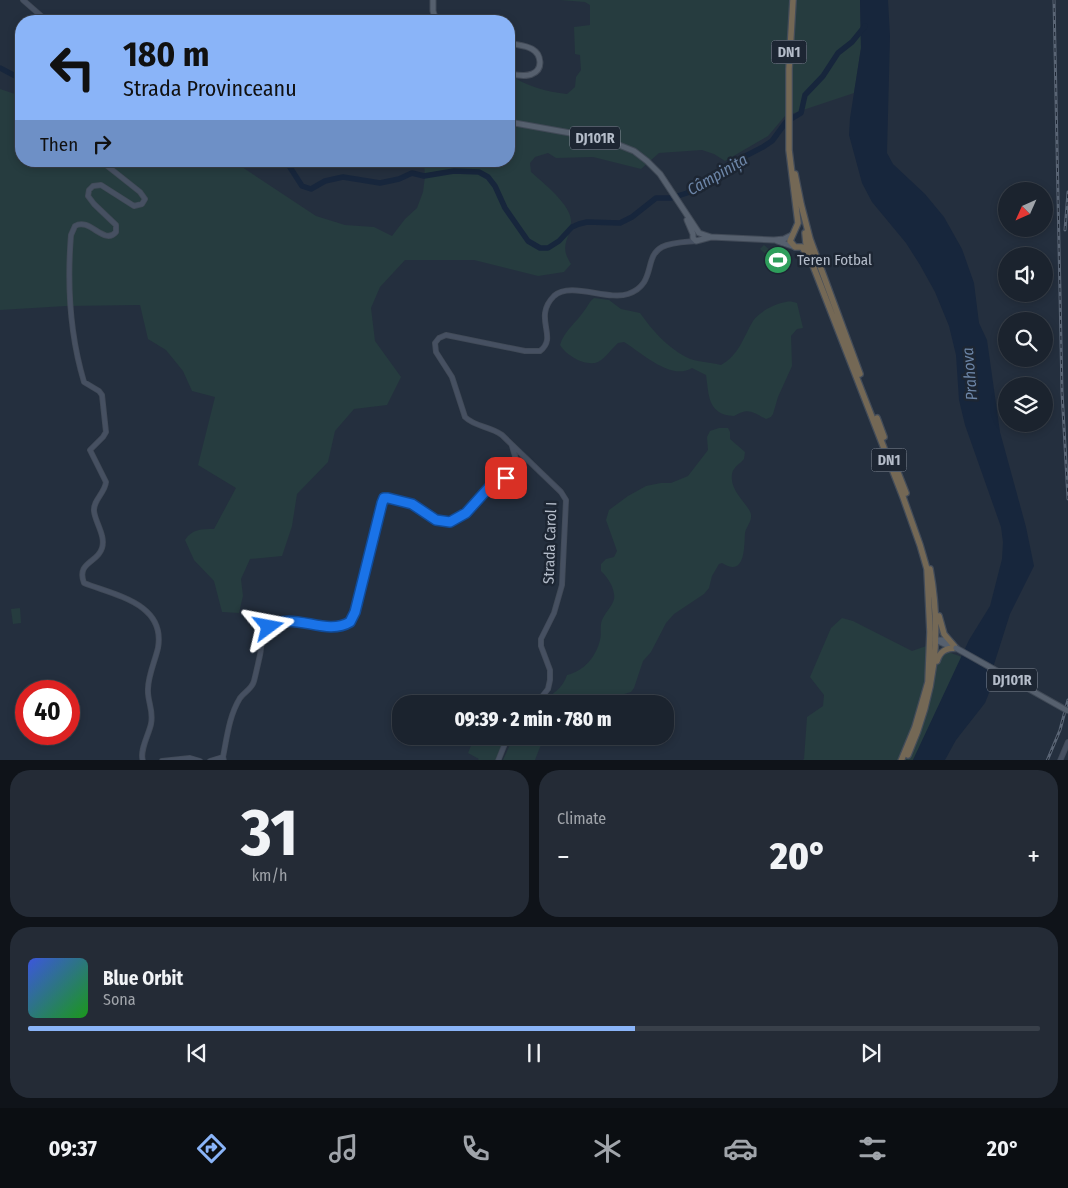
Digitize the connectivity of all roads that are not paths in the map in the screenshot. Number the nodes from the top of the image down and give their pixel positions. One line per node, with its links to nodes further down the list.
1 (23, 0): 4 (street)
2 (433, 0): 5 (main road)
3 (795, 0): 9 (highway, DN1)
4 (39, 15)
5 (434, 15)
6 (515, 44): 7 (main road)
7 (515, 74)
8 (515, 123): 14 (main road, DJ101R)
9 (791, 131): 11 (highway, DN1); 12 (highway, DN1)
10 (109, 167): 30 (street)
11 (795, 174): 13 (highway, DN1); 17 (highway, DN1)
12 (793, 234): 13 (highway); 15 (main road); 16 (highway, DN1)
13 (805, 235): 16 (highway, DN1)
14 (697, 236): 15 (main road); 18 (street, Strada Carol I)
15 (774, 240): 16 (main road)
16 (801, 246): 17 (highway, DN1); 22 (highway, DN1)
17 (832, 300): 21 (highway, DN1)
18 (512, 444): 19 (street, Strada Carol I); 20 (street)
19 (529, 461): 20 (street); 25 (street, Strada Carol I)
20 (518, 467): 29 (street)
21 (932, 576): 22 (highway, DN1); 23 (highway)
22 (933, 640): 23 (main road, DJ101R); 24 (highway, DN1); 35 (highway, DN1)
23 (956, 648): 24 (highway); 26 (main road, DJ101R, bridge)
24 (933, 675): 36 (highway, DN1)
25 (544, 695)
26 (1068, 711)
27 (1068, 742): 37 (street)
28 (504, 745): 34 (street)
29 (224, 759): 33 (street)
30 (143, 760)
31 (162, 760): 32 (street)
32 (200, 760)
33 (210, 760)
34 (498, 760)
35 (901, 760)
36 (905, 760)
37 (1060, 760)

